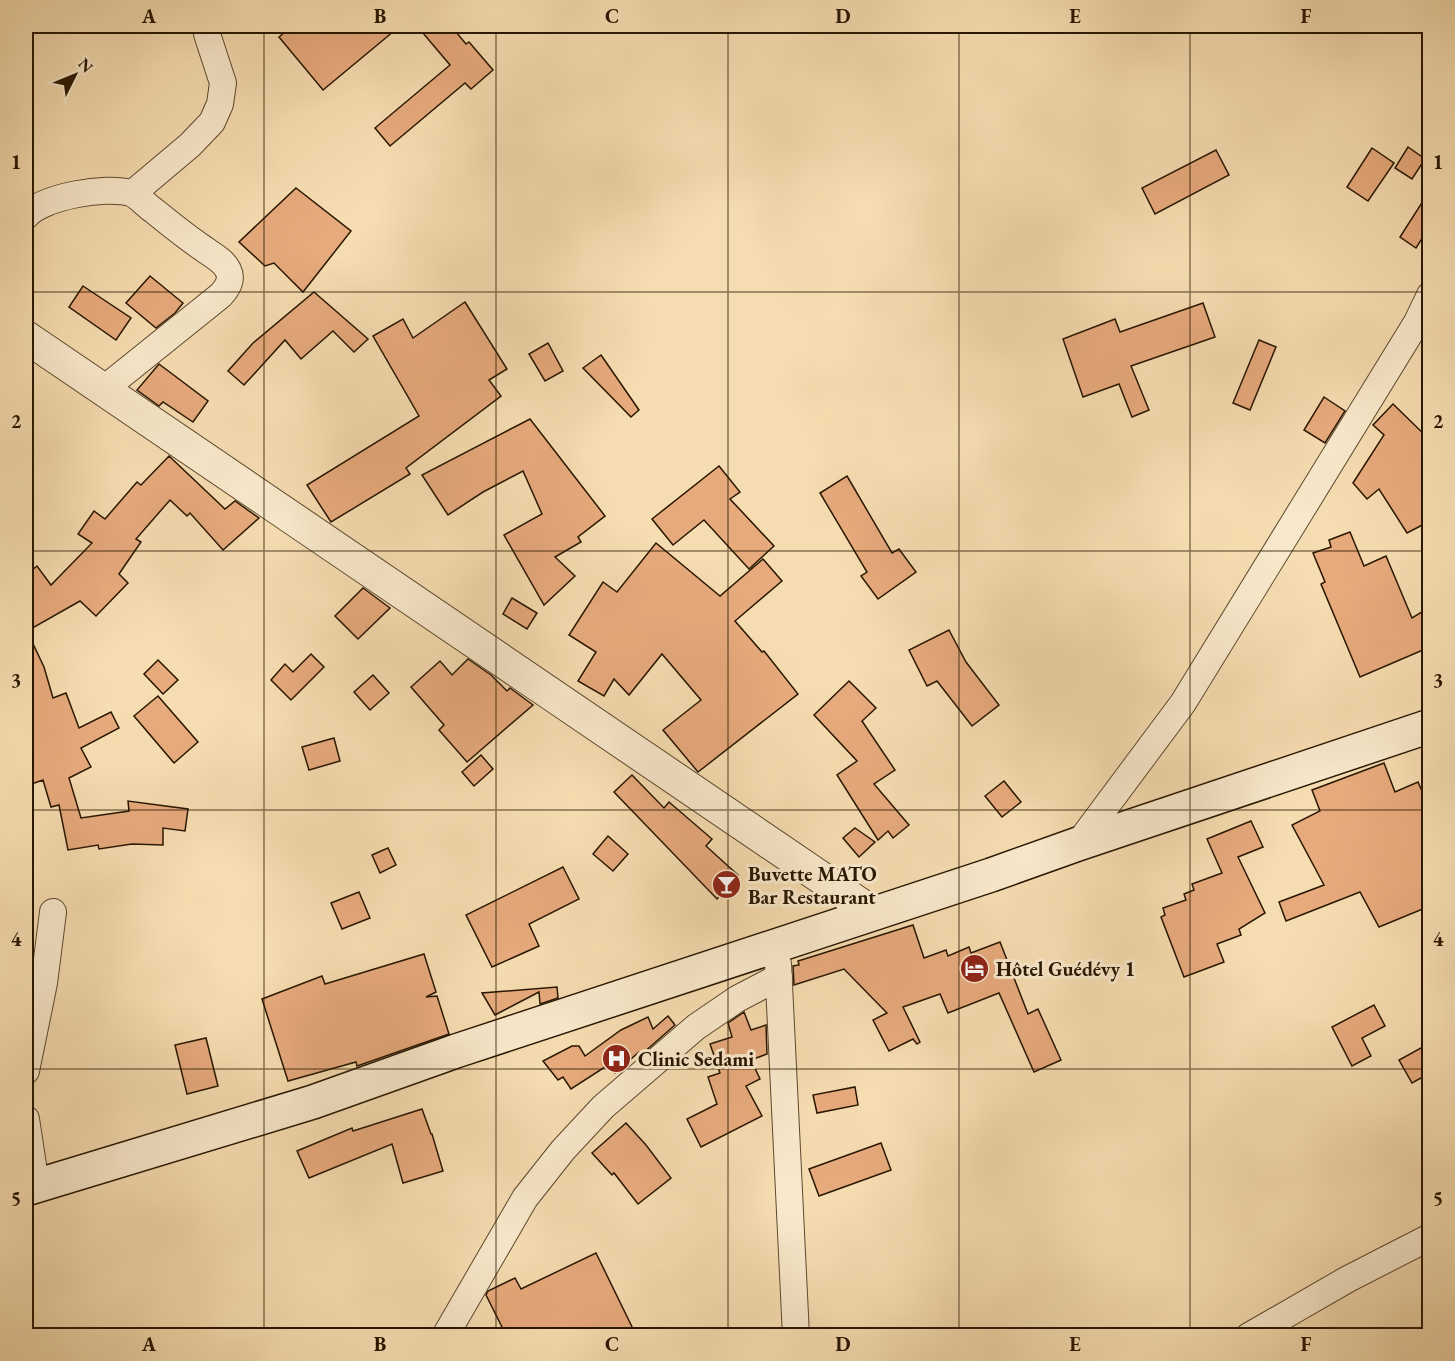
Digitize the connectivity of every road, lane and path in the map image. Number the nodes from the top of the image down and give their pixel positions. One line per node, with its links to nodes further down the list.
1 (207, 26): 2 (street)
2 (133, 194): 3 (street); 6 (street)
3 (26, 216)
4 (1430, 295): 8 (street)
5 (26, 337): 6 (street)
6 (104, 389): 10 (street)
7 (1430, 726): 8 (main road)
8 (1078, 844): 10 (main road)
9 (53, 912): 13 (street)
10 (873, 913): 11 (main road)
11 (777, 945): 12 (street); 15 (main road)
12 (779, 977): 17 (street); 18 (street)
13 (26, 1071)
14 (26, 1119): 15 (street)
15 (31, 1187)
16 (1430, 1237): 19 (street)
17 (445, 1335)
18 (796, 1335)
19 (1249, 1335)

